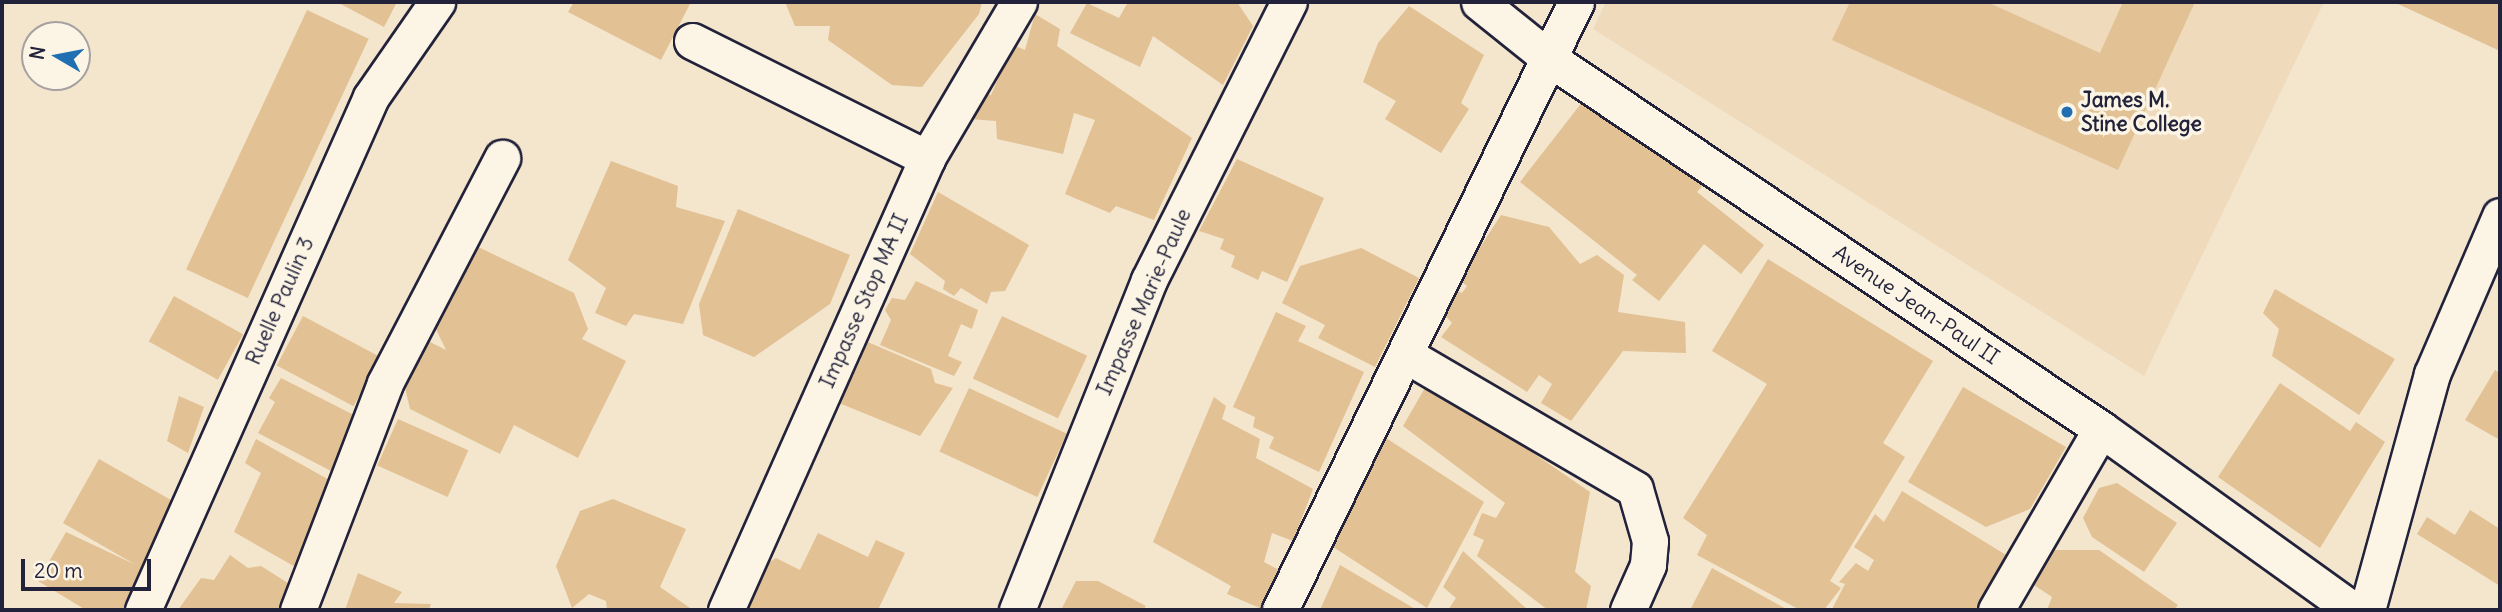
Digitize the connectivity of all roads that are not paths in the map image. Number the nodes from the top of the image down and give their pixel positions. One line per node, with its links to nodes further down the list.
1 (436, 2): 13 (street, Ruelle Paulin 3)
2 (1019, 2): 9 (street, Impasse Stop MA II)
3 (1289, 2): 16 (street, Impasse Marie-Paule)
4 (1479, 2): 7 (street, Avenue Jean-Paul II)
5 (1576, 2): 7 (street)
6 (692, 41): 9 (street)
7 (1550, 59): 11 (street); 12 (street, Avenue Jean-Paul II)
8 (502, 158): 14 (street)
9 (927, 159): 15 (street, Impasse Stop MA II)
10 (2500, 216): 21 (street)
11 (1406, 355): 17 (street); 18 (street)
12 (2101, 429): 19 (street); 20 (street, Avenue Jean-Paul II)
13 (143, 610)
14 (298, 610)
15 (726, 610)
16 (1017, 610)
17 (1280, 610)
18 (1628, 610)
19 (1996, 610)
20 (2353, 610)
21 (2367, 610)

